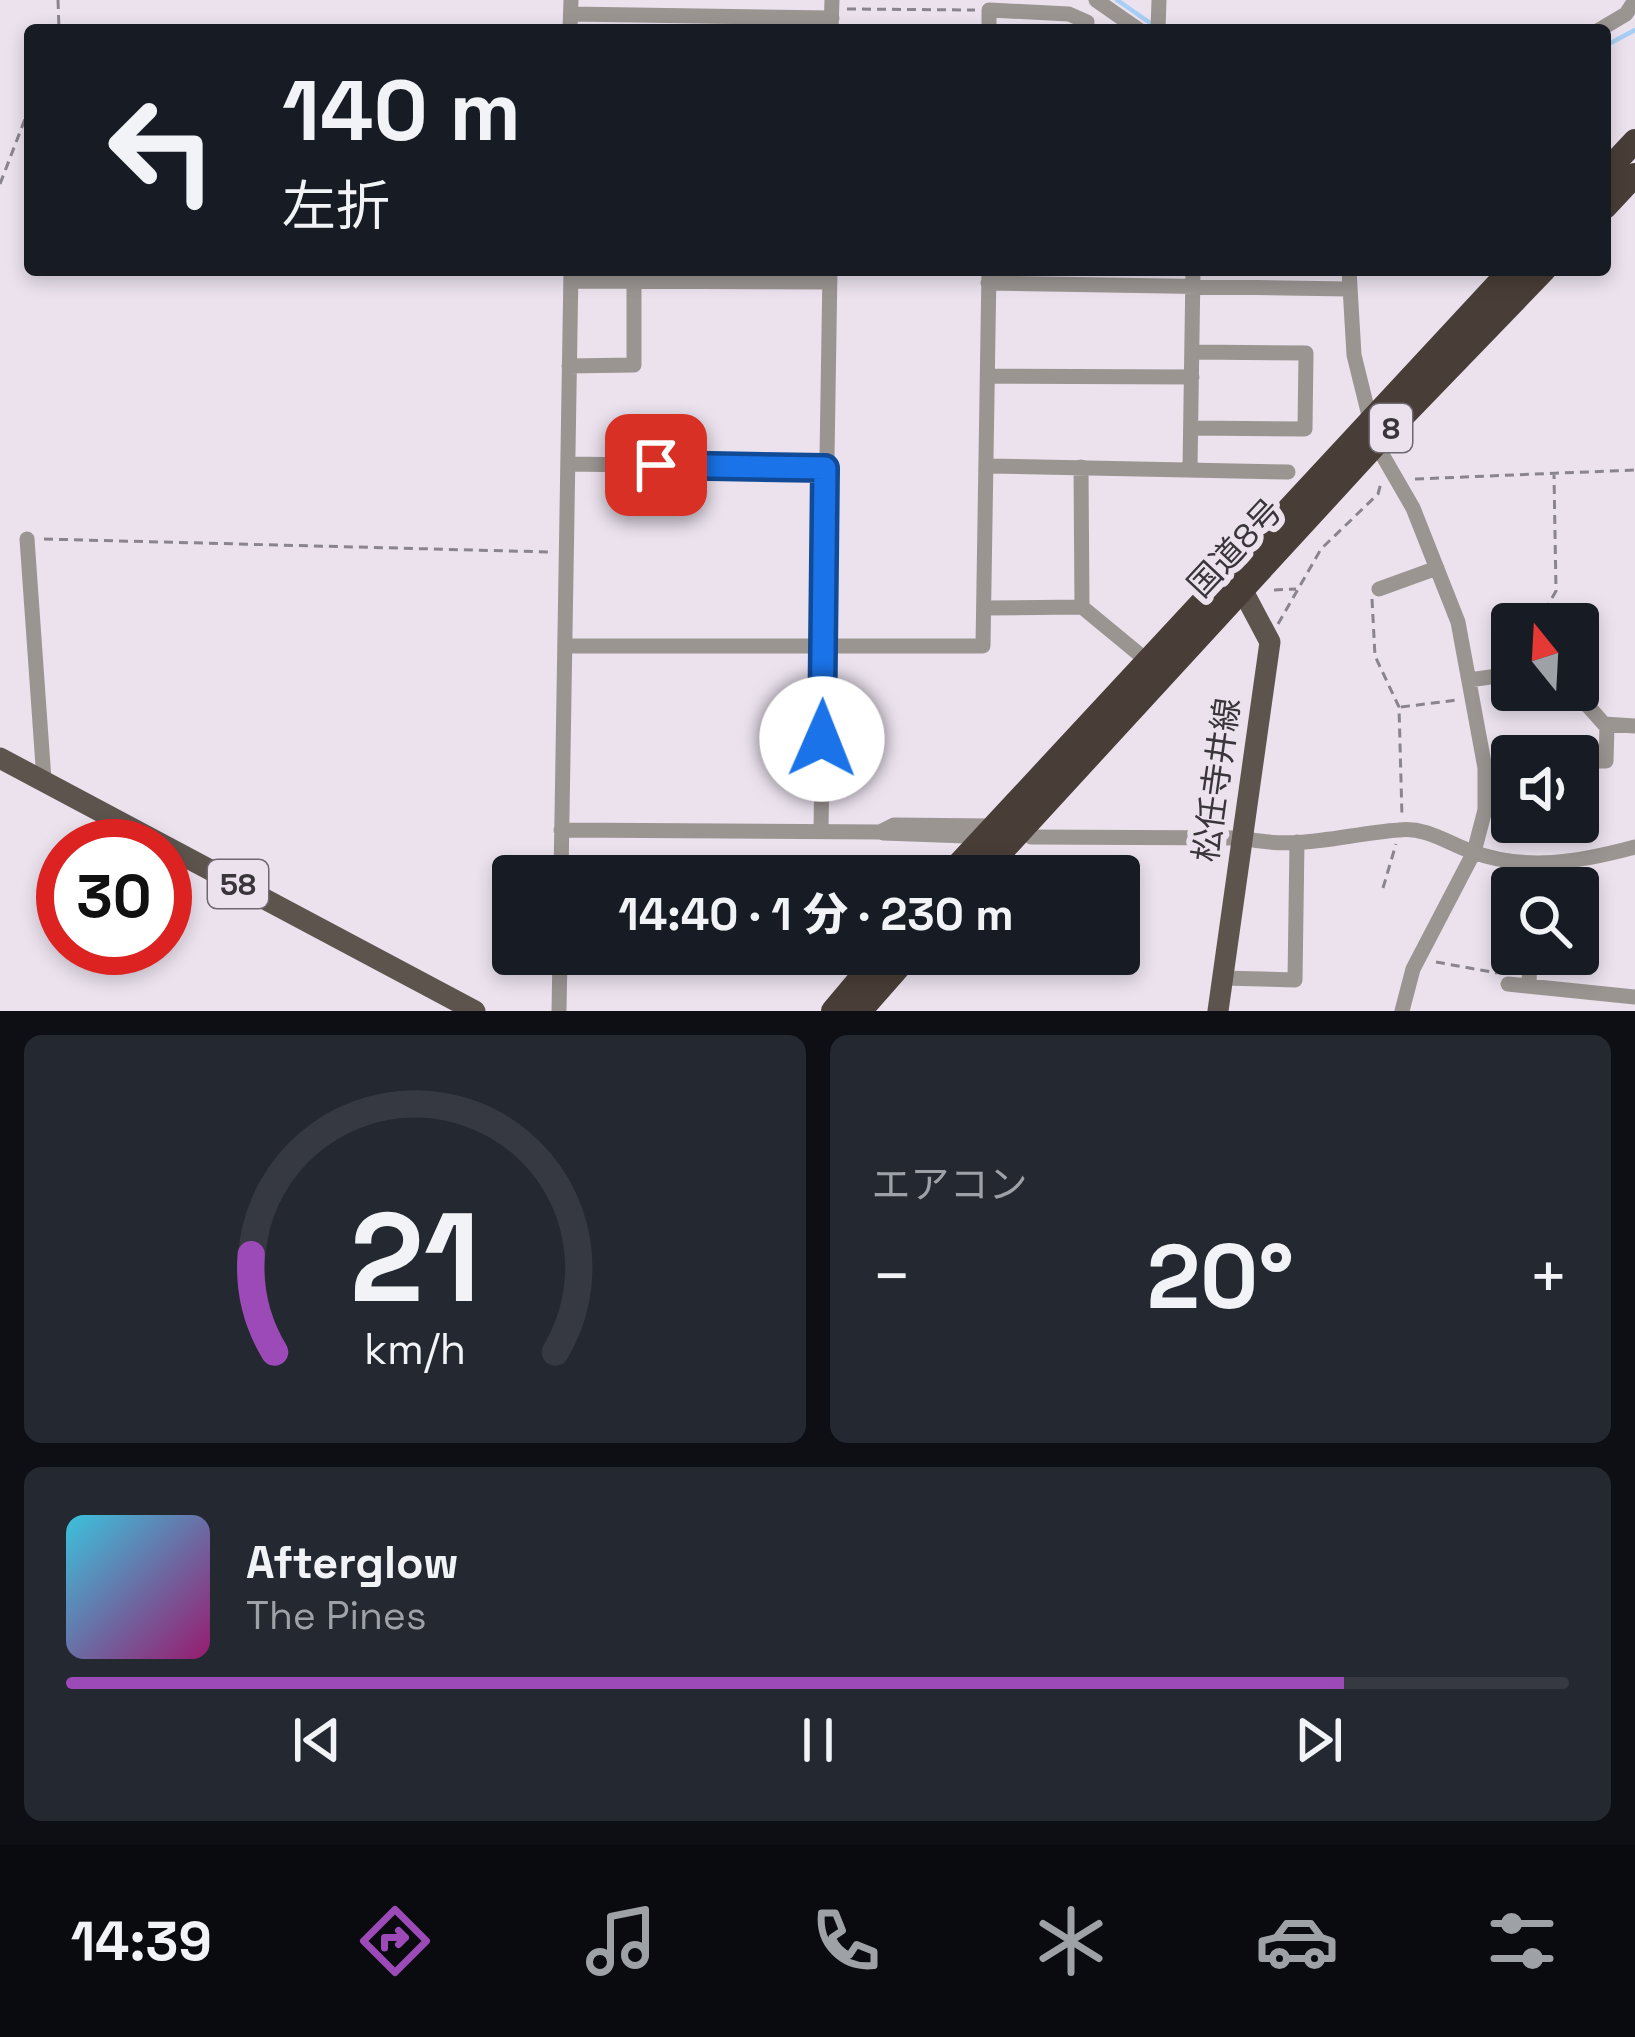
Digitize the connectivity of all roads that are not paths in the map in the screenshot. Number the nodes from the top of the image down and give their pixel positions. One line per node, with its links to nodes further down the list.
1 (1096, 0): 7 (street)
2 (1634, 0): 8 (street)
3 (832, 14): 4 (street)
4 (571, 15)
5 (989, 24): 6 (street)
6 (1087, 24)
7 (1130, 24)
8 (1609, 24)
9 (1635, 141): 10 (highway)
10 (1611, 166)
11 (1635, 176): 12 (highway)
12 (1611, 201)
13 (571, 276): 24 (street)
14 (582, 276): 21 (street)
15 (830, 276): 21 (street); 33 (street)
16 (1349, 276): 22 (street)
17 (1505, 276): 27 (highway, 国道8号 / 8)
18 (1538, 276): 29 (highway, 国道8号 / 8)
19 (988, 277): 20 (street); 25 (street)
20 (1193, 278): 22 (street); 23 (street)
21 (634, 281): 24 (street)
22 (1348, 289): 27 (street)
23 (1193, 352): 26 (street); 28 (street)
24 (569, 366): 30 (street)
25 (989, 376): 26 (street); 31 (street)
26 (1192, 377): 28 (street)
27 (1372, 414): 29 (street); 38 (highway, 国道8号 / 8)
28 (1192, 428): 34 (street)
29 (1376, 444): 37 (street); 38 (highway, 国道8号 / 8)
30 (571, 464): 33 (street); 42 (street)
31 (988, 466): 32 (street); 41 (street)
32 (1081, 467): 34 (street); 40 (street)
33 (825, 468): 43 (street)
34 (1190, 468): 35 (street)
35 (1288, 472)
36 (27, 539): 52 (street)
37 (1437, 568): 39 (street); 46 (street)
38 (1236, 578): 44 (highway, 国道8号 / 8); 59 (main road, 松任寺井線); 65 (highway, 国道8号 / 8)
39 (1379, 589)
40 (1082, 607): 41 (street); 44 (street)
41 (985, 608): 43 (street)
42 (565, 646): 43 (street); 54 (street)
43 (824, 648): 55 (street)
44 (1145, 659): 53 (highway, 国道8号 / 8)
45 (1491, 677): 46 (street)
46 (1468, 680): 62 (street)
47 (1588, 711): 48 (street)
48 (1607, 725): 49 (street); 51 (street)
49 (1635, 726)
50 (0, 758): 52 (main road, 58)
51 (1599, 761)
52 (44, 781): 76 (main road, 58)
53 (991, 826): 56 (street); 64 (highway, 国道8号 / 8)
54 (561, 830): 55 (street); 63 (street)
55 (821, 830): 56 (street)
56 (880, 832): 57 (street)
57 (966, 836)
58 (1031, 837): 59 (street)
59 (1241, 838): 60 (street); 71 (main road, 松任寺井線)
60 (1297, 842): 62 (street); 71 (street)
61 (1635, 847): 66 (street)
62 (1474, 852): 66 (street); 80 (street)
63 (561, 855)
64 (966, 855)
65 (997, 855)
66 (1540, 865)
67 (560, 975): 77 (street)
68 (863, 975): 78 (highway)
69 (892, 975): 75 (highway)
70 (1529, 975): 72 (street)
71 (1222, 978): 79 (main road, 松任寺井線)
72 (1529, 980): 73 (street); 74 (street)
73 (1508, 984)
74 (1635, 997)
75 (862, 1010)
76 (475, 1011)
77 (559, 1011)
78 (832, 1011)
79 (1217, 1011)
80 (1402, 1011)

